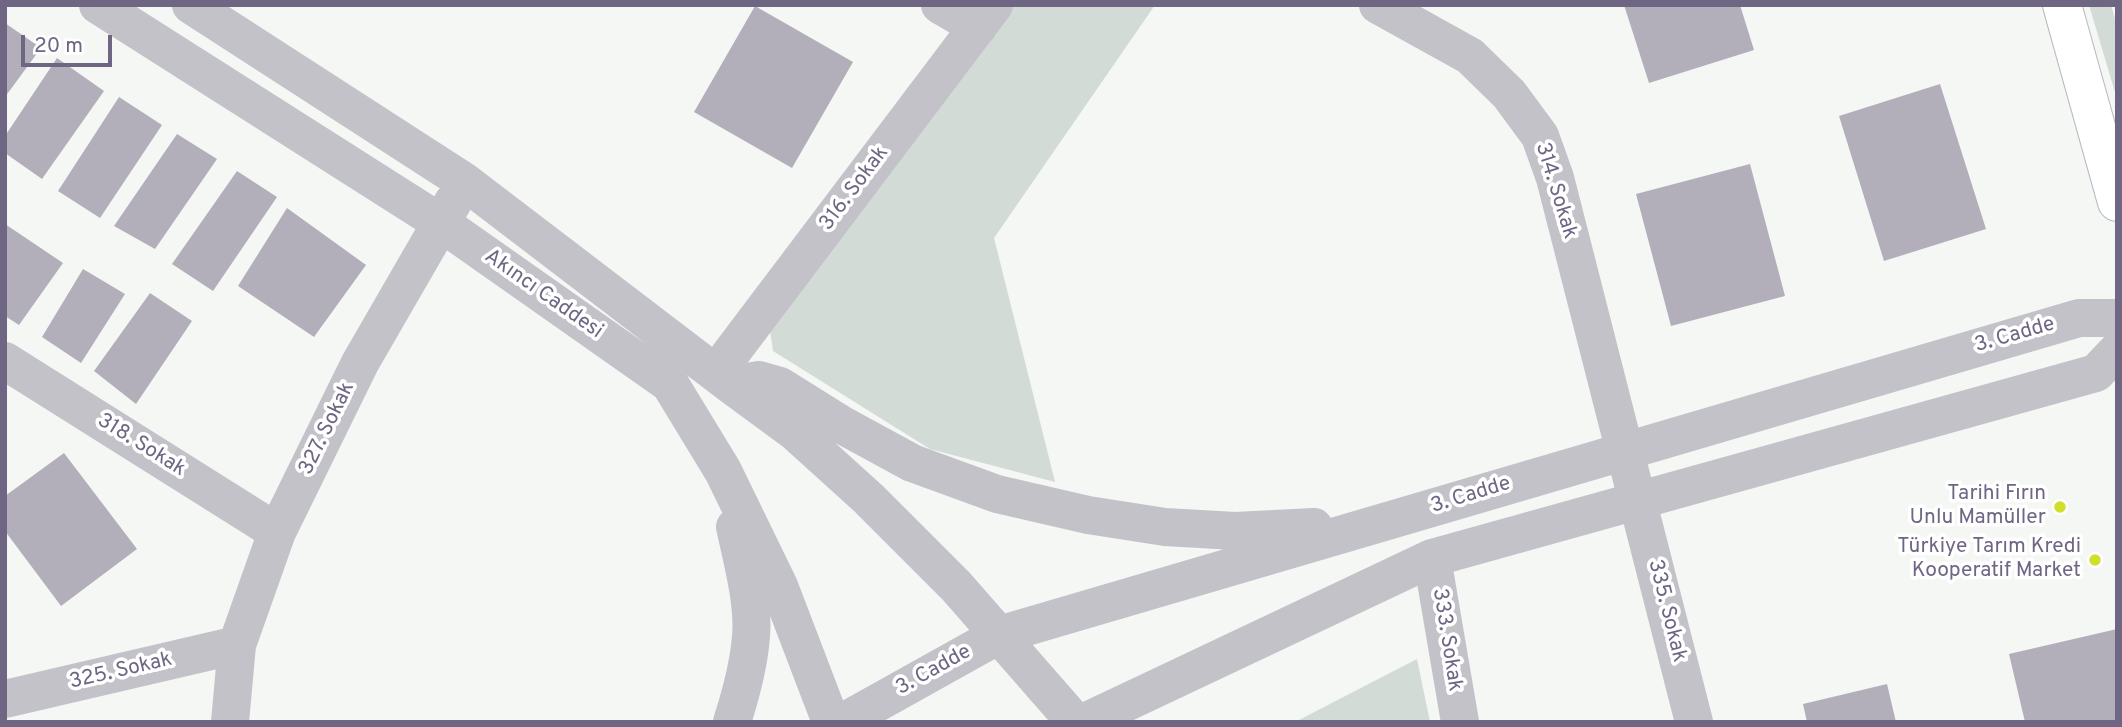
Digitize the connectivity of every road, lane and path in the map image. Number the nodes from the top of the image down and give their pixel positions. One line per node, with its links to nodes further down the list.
1 (98, 5): 9 (street, Akıncı Caddesi)
2 (191, 5): 7 (street, Akıncı Caddesi)
3 (940, 5): 6 (street)
4 (1378, 5): 14 (street, 314. Sokak)
5 (2062, 5): 8 (main road)
6 (986, 16): 13 (street, 316. Sokak)
7 (465, 182): 9 (street, 327. Sokak); 13 (street, Akıncı Caddesi)
8 (2117, 202)
9 (441, 223): 15 (street, Akıncı Caddesi); 18 (street, 327. Sokak)
10 (2117, 318): 14 (street, 3. Cadde)
11 (2117, 351): 16 (street)
12 (5, 361): 18 (street, 318. Sokak)
13 (723, 379): 17 (street); 20 (street, Akıncı Caddesi)
14 (1624, 450): 16 (street, 314. Sokak); 17 (street, 3. Cadde)
15 (723, 471): 24 (street); 25 (street, Akıncı Caddesi)
16 (1638, 501): 19 (street); 30 (street, 335. Sokak)
17 (1372, 525): 20 (street, 3. Cadde)
18 (277, 532): 21 (street, 327. Sokak)
19 (1432, 558): 28 (street); 29 (street, 333. Sokak)
20 (999, 635): 26 (street, 3. Cadde); 27 (street, Akıncı Caddesi)
21 (237, 645): 22 (street, 325. Sokak); 23 (street, 327. Sokak)
22 (5, 699)
23 (230, 722)
24 (732, 722)
25 (831, 722)
26 (843, 722)
27 (1075, 722)
28 (1085, 722)
29 (1460, 722)
30 (1694, 722)

